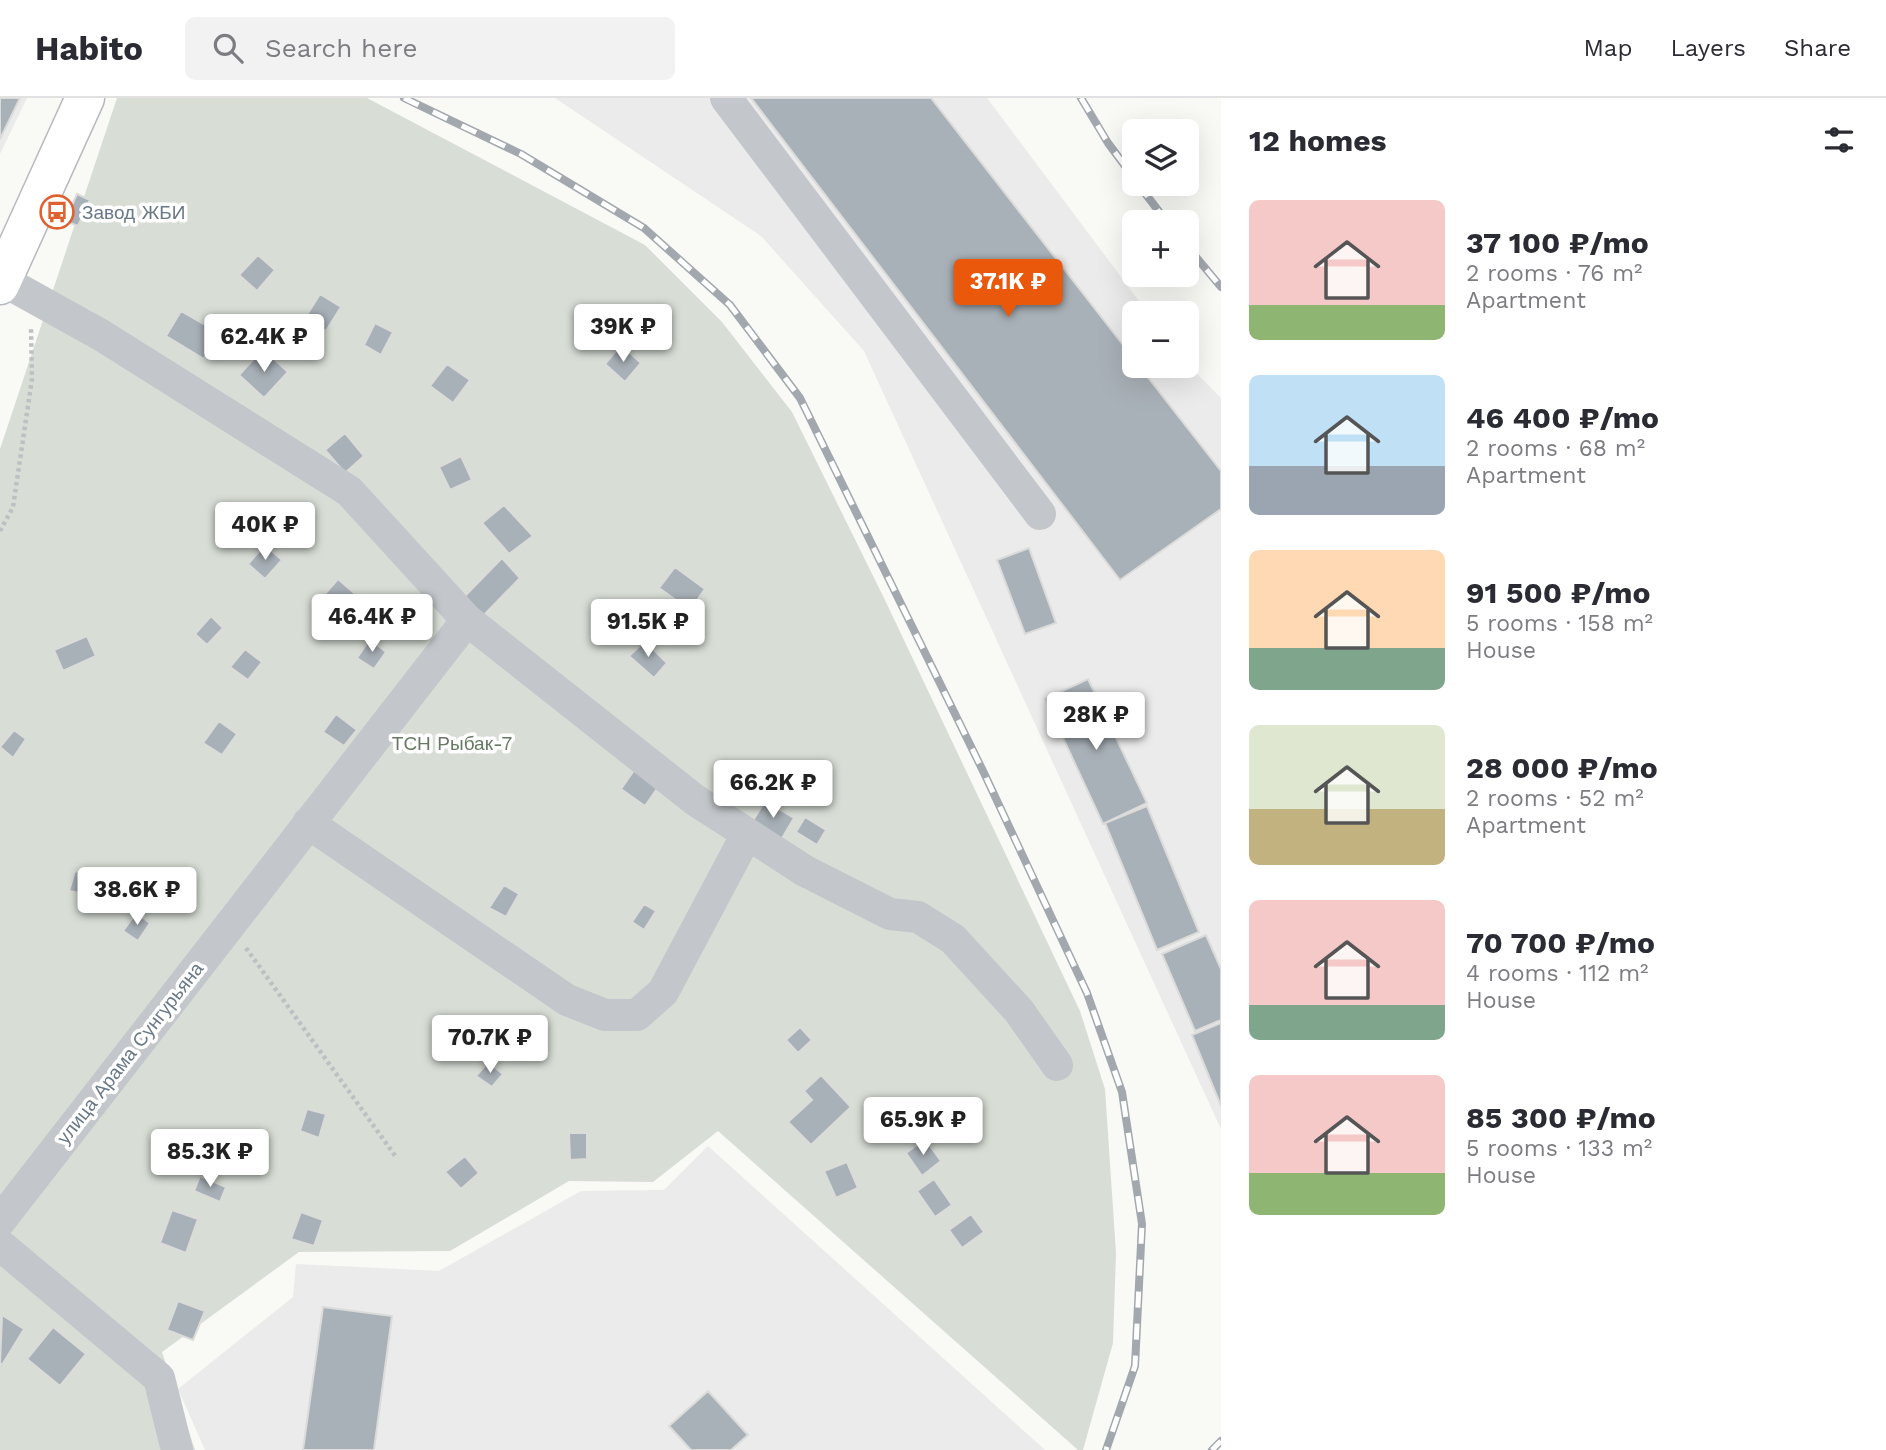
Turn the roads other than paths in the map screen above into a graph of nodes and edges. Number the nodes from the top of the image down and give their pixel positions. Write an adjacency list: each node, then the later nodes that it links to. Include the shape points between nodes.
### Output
1 (85, 98): 3 (main road)
2 (726, 98): 4 (lane)
3 (11, 287): 5 (lane, via 101,335 349,491)
4 (1040, 514)
5 (467, 620): 6 (lane, улица Арама Сунгурьяна); 7 (lane, via 695,800)
6 (308, 823): 7 (lane, via 568,1000 605,1015 637,1015 663,992); 9 (lane, улица Арама Сунгурьяна)
7 (747, 834): 8 (lane, via 805,871 890,914 918,917 953,939 1018,1011)
8 (1057, 1065)
9 (0, 1221)
10 (0, 1245): 11 (lane, via 159,1378)
11 (177, 1450)

